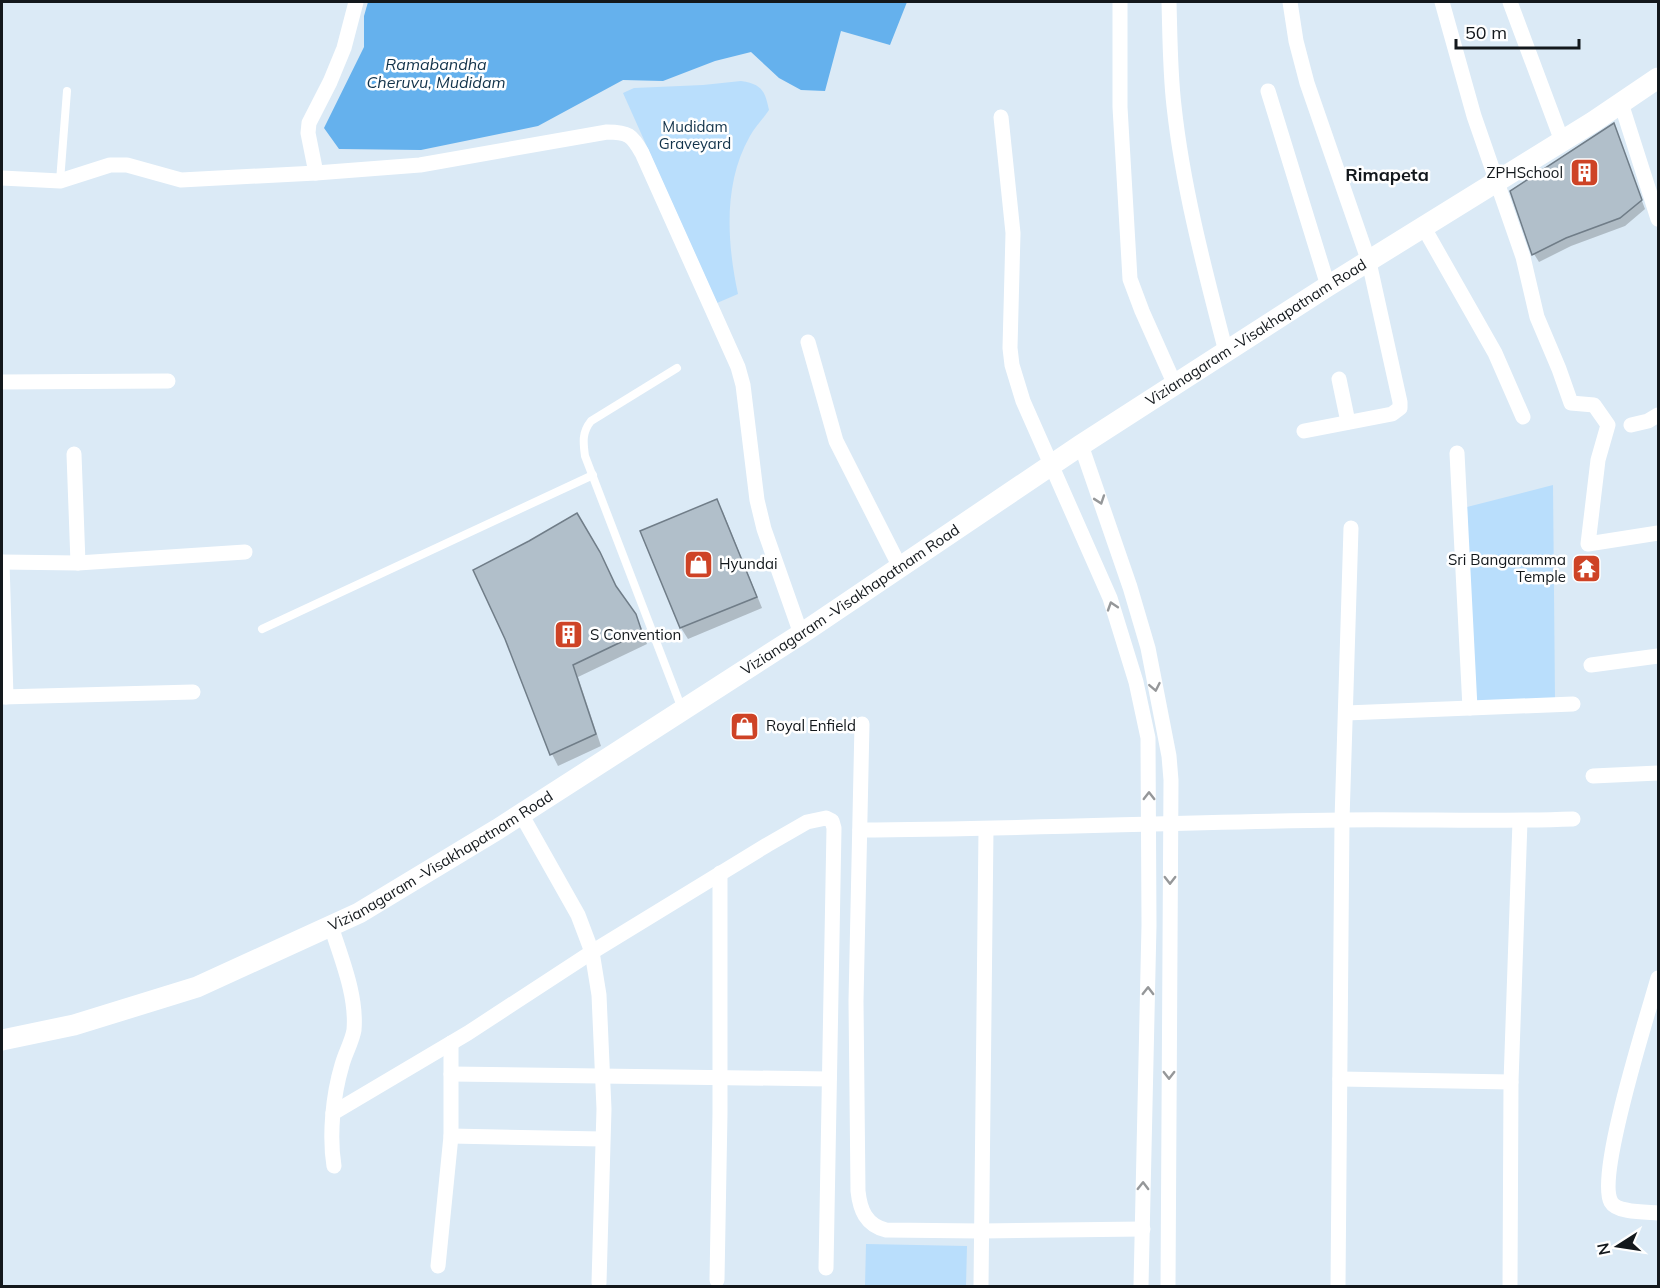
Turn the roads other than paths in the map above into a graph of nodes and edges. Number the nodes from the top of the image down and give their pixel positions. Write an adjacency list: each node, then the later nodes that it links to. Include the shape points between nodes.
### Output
1 (356, 2): 13 (street, via 344,48 308,128)
2 (1120, 2): 27 (street, via 1120,107 1131,279)
3 (1169, 2): 22 (street, via 1174,106 1182,162)
4 (1290, 2): 19 (street, via 1307,83)
5 (1442, 2): 16 (street)
6 (1510, 2): 12 (street)
7 (1659, 78): 10 (main road, Vizianagaram -Visakhapatnam Road)
8 (67, 91): 15 (lane)
9 (1268, 91): 20 (street)
10 (1621, 103): 12 (main road, Vizianagaram -Visakhapatnam Road); 17 (street)
11 (1000, 117): 36 (street, via 1013,233 1012,365 1023,401)
12 (1562, 141): 16 (main road, Vizianagaram -Visakhapatnam Road)
13 (316, 173): 15 (street, via 181,180 127,165 110,165); 45 (street, via 420,165 607,132 627,134 634,140 738,367 764,530)
14 (2, 178): 15 (street)
15 (60, 181)
16 (1497, 182): 18 (main road, Vizianagaram -Visakhapatnam Road); 39 (street, via 1523,257 1537,317 1571,404 1594,405 1608,425 1598,460 1588,544)
17 (1659, 219)
18 (1424, 228): 19 (main road, Vizianagaram -Visakhapatnam Road); 29 (street, via 1495,353)
19 (1369, 262): 20 (main road, Vizianagaram -Visakhapatnam Road); 30 (street, via 1400,408 1392,414)
20 (1328, 286): 22 (main road, Vizianagaram -Visakhapatnam Road)
21 (808, 342): 43 (street, via 836,441)
22 (1226, 352): 27 (main road, Vizianagaram -Visakhapatnam Road)
23 (677, 368): 37 (lane, via 591,421 583,444)
24 (1339, 379): 30 (street)
25 (168, 381): 26 (street)
26 (2, 382)
27 (1175, 385): 33 (main road, Vizianagaram -Visakhapatnam Road)
28 (1659, 415): 31 (street)
29 (1523, 417)
30 (1348, 422): 32 (street)
31 (1631, 425)
32 (1304, 431)
33 (1081, 445): 36 (main road, Vizianagaram -Visakhapatnam Road); 61 (street, one-way to 61, via 1148,648 1169,756)
34 (1457, 453): 51 (street)
35 (74, 454): 42 (street)
36 (1052, 464): 43 (main road, Vizianagaram -Visakhapatnam Road); 62 (street, one-way to 36, via 1148,738 1136,682 1110,598)
37 (592, 475): 44 (lane); 52 (lane)
38 (1351, 528): 53 (street)
39 (1659, 533)
40 (245, 552): 42 (street)
41 (2, 562): 42 (street); 49 (street)
42 (78, 563)
43 (900, 567): 45 (main road, Vizianagaram -Visakhapatnam Road)
44 (262, 629)
45 (801, 634): 52 (main road, Vizianagaram -Visakhapatnam Road)
46 (1659, 656): 47 (street)
47 (1591, 664)
48 (193, 692): 49 (street)
49 (4, 697)
50 (1573, 704): 51 (street)
51 (1470, 708): 53 (street)
52 (682, 710): 57 (main road, Vizianagaram -Visakhapatnam Road)
53 (1346, 713): 59 (street)
54 (862, 723): 64 (street)
55 (1659, 773): 56 (street)
56 (1593, 776)
57 (521, 814): 66 (main road, Vizianagaram -Visakhapatnam Road, via 359,913); 67 (street, via 578,915)
58 (1574, 819): 60 (street)
59 (1342, 820): 60 (street); 61 (street); 75 (street)
60 (1520, 821): 76 (street)
61 (1170, 825): 62 (street); 90 (street, one-way to 90)
62 (1149, 826): 63 (street); 82 (street, one-way to 62)
63 (986, 829): 64 (street); 83 (street)
64 (860, 830): 83 (street, via 856,1001 859,1205 869,1222 886,1230)
65 (720, 873): 67 (street); 73 (street); 74 (street, via 807,822 819,818 832,821)
66 (331, 926): 69 (main road, Vizianagaram -Visakhapatnam Road, via 197,987 74,1025); 77 (street, via 348,980 354,1028 341,1066)
67 (592, 952): 70 (street); 72 (street, via 599,995)
68 (1659, 978): 81 (street, via 1615,1134 1608,1190 1616,1208)
69 (2, 1040)
70 (451, 1043): 71 (street); 77 (street)
71 (451, 1074): 72 (street); 78 (street)
72 (603, 1075): 73 (street); 79 (street)
73 (720, 1078): 74 (street); 86 (street)
74 (829, 1079): 85 (street)
75 (1340, 1079): 76 (street); 91 (street)
76 (1511, 1082): 92 (street)
77 (333, 1113): 80 (street)
78 (451, 1136): 79 (street); 84 (street)
79 (602, 1139): 87 (street)
80 (334, 1166)
81 (1659, 1213)
82 (1143, 1229): 83 (street); 89 (street)
83 (981, 1231): 88 (street)
84 (438, 1266)
85 (826, 1268)
86 (717, 1280)
87 (599, 1283)
88 (981, 1287)
89 (1141, 1287)
90 (1168, 1287)
91 (1338, 1287)
92 (1510, 1287)

